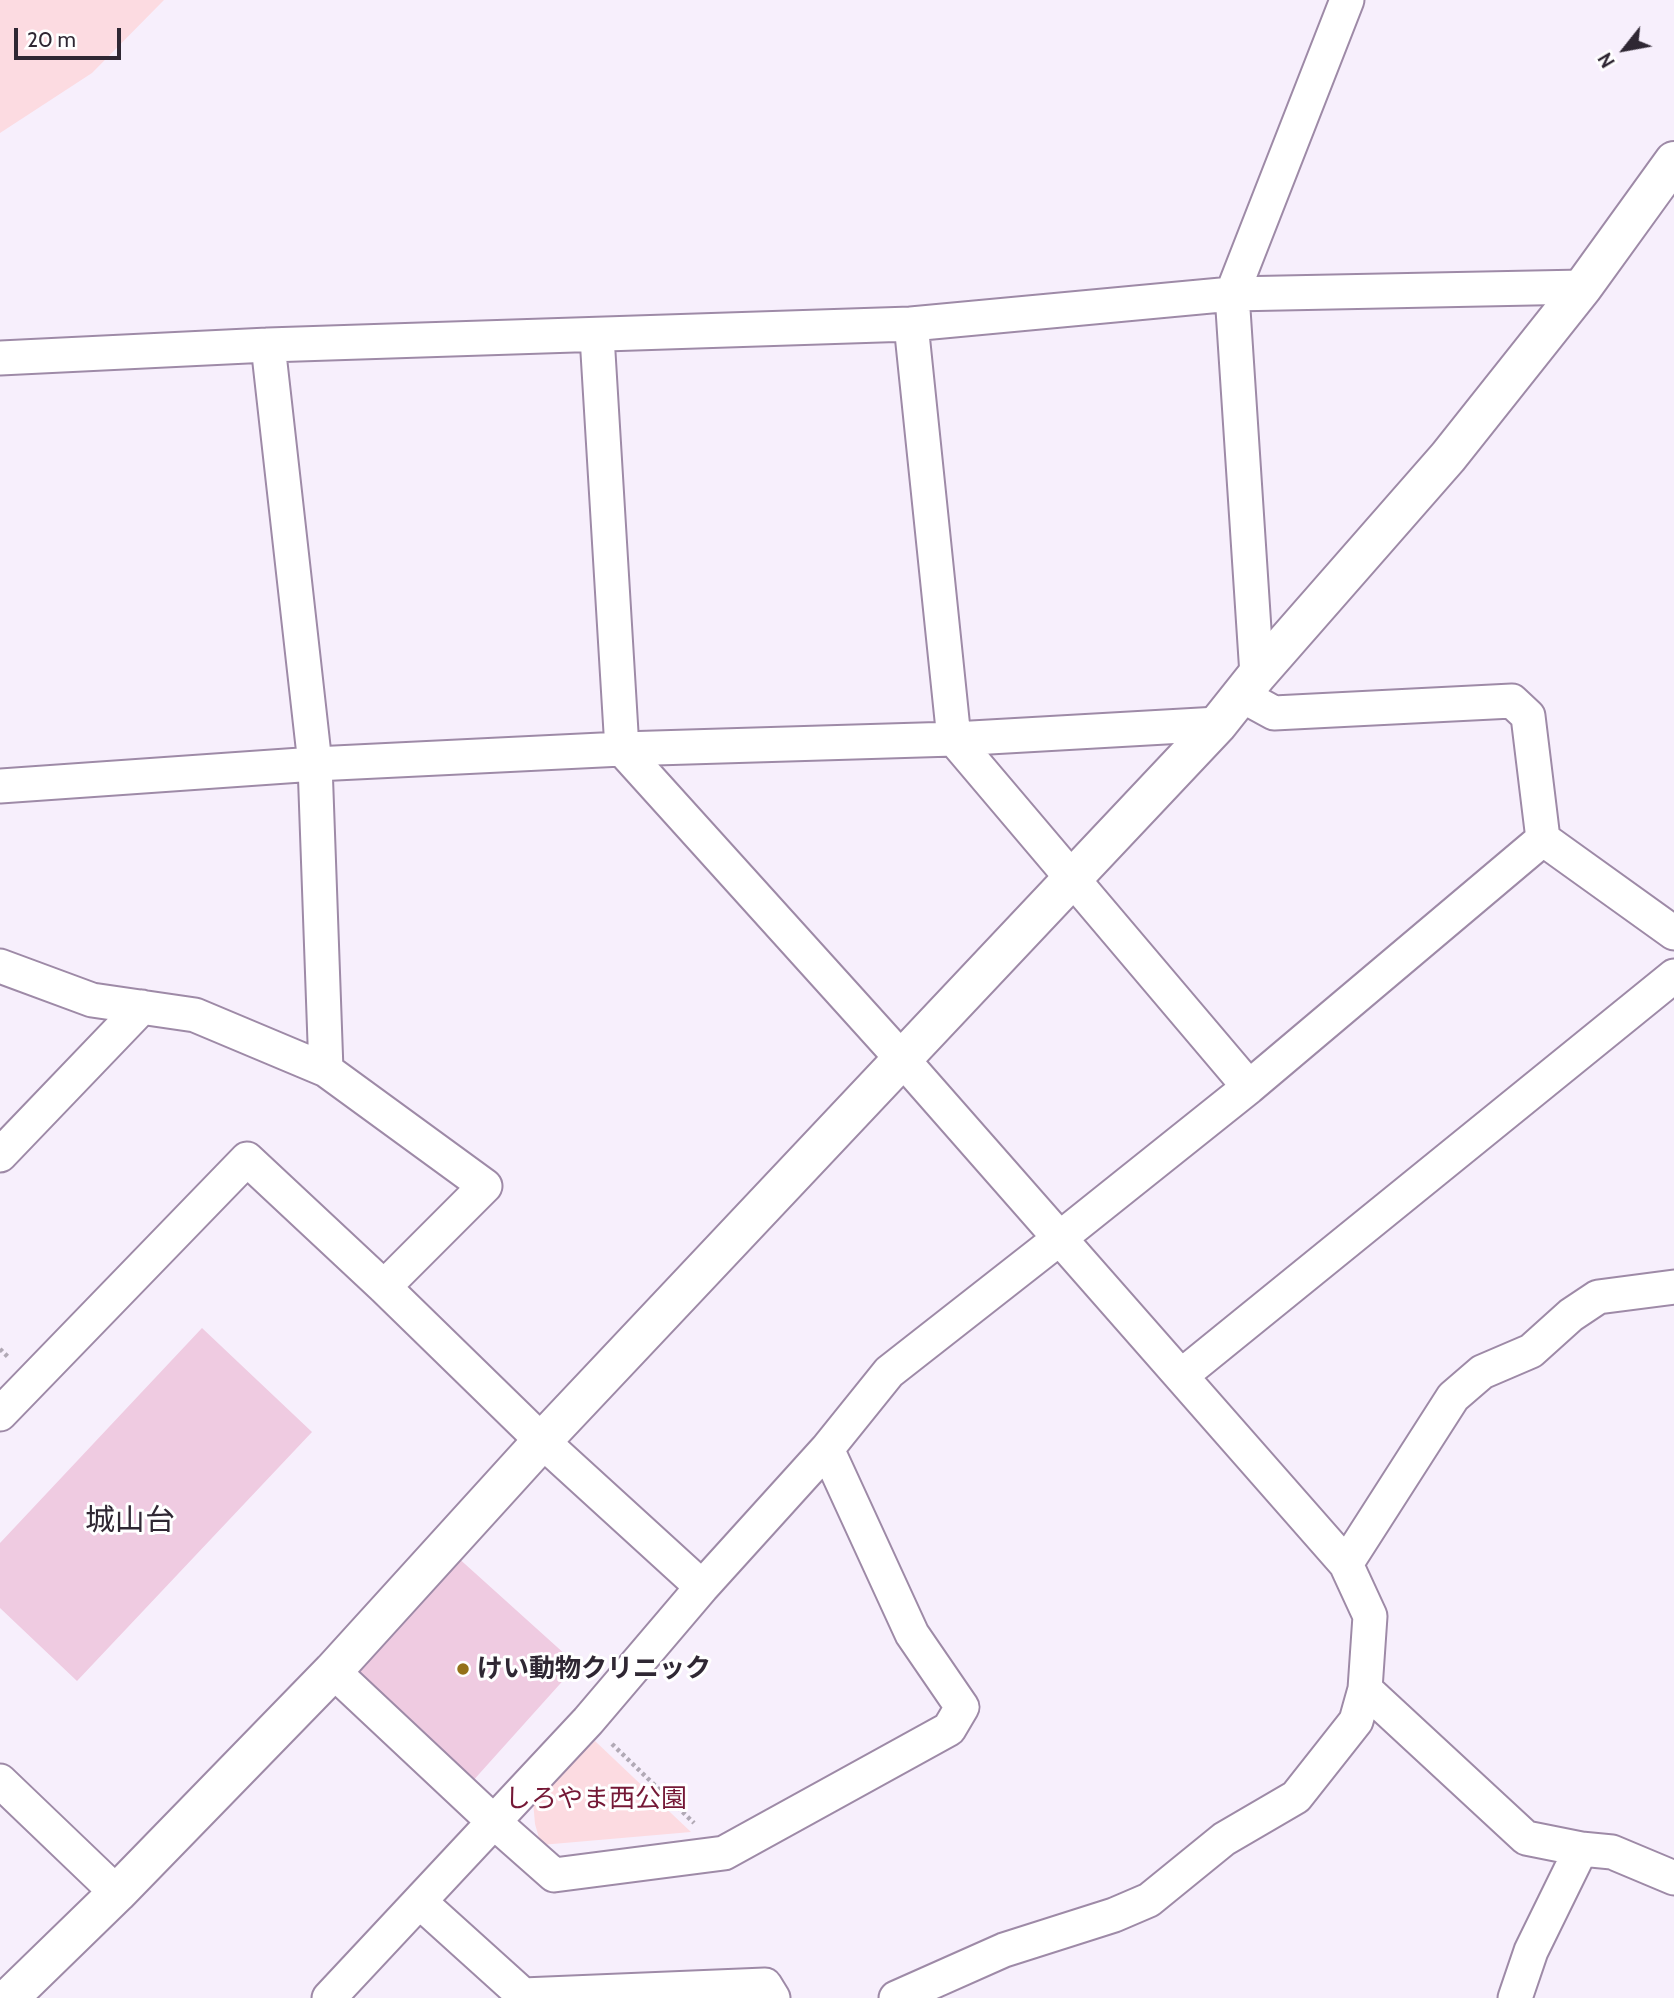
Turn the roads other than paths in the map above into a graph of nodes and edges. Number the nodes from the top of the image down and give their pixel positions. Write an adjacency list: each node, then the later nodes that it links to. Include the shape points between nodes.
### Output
1 (1347, 0): 4 (street)
2 (1674, 161): 3 (street)
3 (1583, 287): 4 (street); 9 (street, via 1448,457)
4 (1232, 294): 5 (street); 9 (street)
5 (911, 324): 6 (street); 10 (street)
6 (597, 335): 7 (street); 11 (street)
7 (268, 345): 8 (street); 12 (street)
8 (0, 358)
9 (1239, 698): 10 (street); 14 (street, via 1274,713 1512,701 1528,716); 15 (street)
10 (954, 739): 11 (street); 15 (street)
11 (622, 749): 12 (street); 20 (street)
12 (315, 764): 13 (street); 21 (street)
13 (0, 786)
14 (1543, 839): 16 (street); 22 (street)
15 (1073, 879): 20 (street); 22 (street)
16 (1674, 933)
17 (0, 966): 19 (street, via 92,1000)
18 (1674, 976): 27 (street)
19 (142, 1007): 21 (street, via 195,1015); 23 (street)
20 (903, 1060): 24 (street); 29 (street)
21 (326, 1070): 25 (street, via 485,1186)
22 (1248, 1087): 24 (street)
23 (0, 1154)
24 (1060, 1238): 27 (street); 30 (street, via 889,1372)
25 (384, 1287): 28 (street, via 247,1159); 29 (street)
26 (1674, 1287): 31 (street, via 1598,1297 1531,1351 1482,1373 1453,1397)
27 (1181, 1376): 31 (street)
28 (0, 1414)
29 (542, 1441): 32 (street); 33 (street)
30 (827, 1449): 32 (street); 36 (street, via 912,1634 962,1707 949,1729 724,1853 554,1875)
31 (1346, 1564): 34 (street, via 1370,1616)
32 (702, 1587): 36 (street)
33 (333, 1671): 36 (street); 39 (street)
34 (1365, 1689): 37 (street, via 1526,1838); 44 (street, via 1356,1721 1296,1797 1224,1839 1149,1900 1004,1950)
35 (0, 1781): 39 (street)
36 (494, 1822): 40 (street)
37 (1581, 1849): 38 (street, via 1612,1852); 45 (street, via 1531,1951)
38 (1674, 1878)
39 (117, 1893): 41 (street)
40 (420, 1902): 42 (street); 43 (street, via 523,1995 765,1985)
41 (9, 1998)
42 (329, 1998)
43 (773, 1998)
44 (896, 1998)
45 (1515, 1998)

